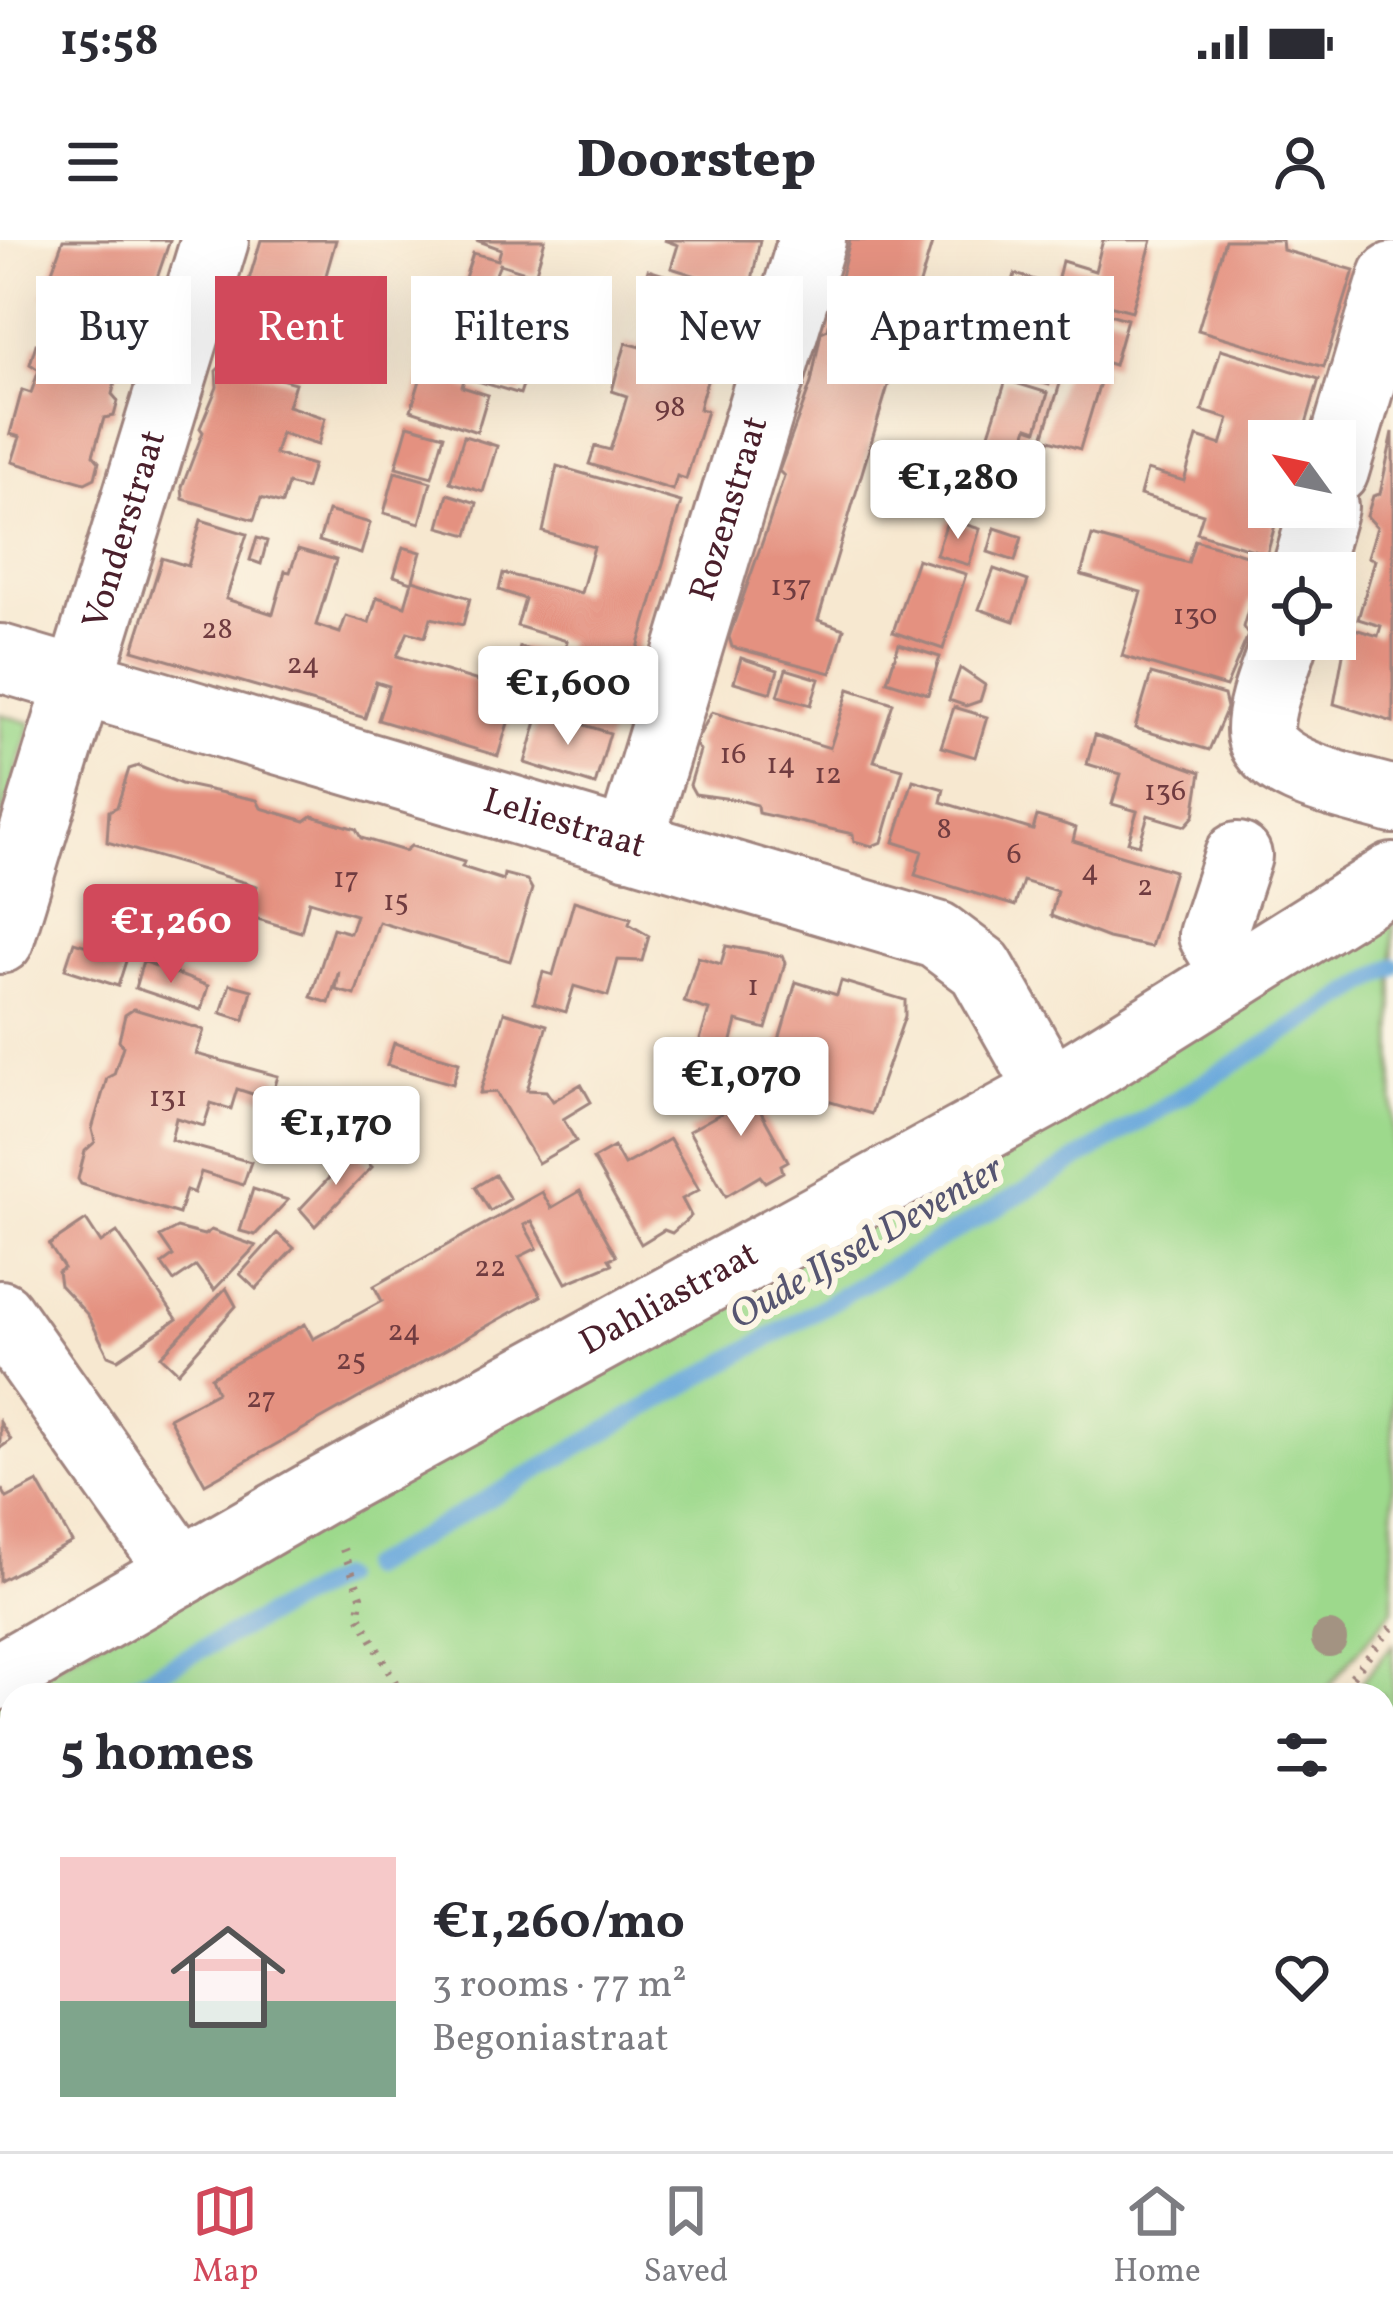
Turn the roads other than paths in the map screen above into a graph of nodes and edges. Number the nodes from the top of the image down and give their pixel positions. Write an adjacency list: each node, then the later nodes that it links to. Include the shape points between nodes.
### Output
1 (215, 240): 7 (street, Vonderstraat)
2 (812, 240): 9 (street, Rozenstraat)
3 (1393, 277): 4 (street)
4 (1350, 420)
5 (0, 658): 7 (street, Leliestraat)
6 (1279, 660): 8 (street, via 1262,717 1264,748 1288,767)
7 (80, 681): 9 (street, Leliestraat); 12 (street, Vonderstraat)
8 (1393, 800)
9 (629, 845): 14 (street, Leliestraat, via 950,941 981,968)
10 (1238, 856): 13 (street, via 1212,934)
11 (1393, 877): 13 (street, Dahliastraat)
12 (0, 940)
13 (1236, 975): 14 (street, Dahliastraat)
14 (1052, 1091): 16 (street, Dahliastraat)
15 (0, 1314): 16 (street)
16 (182, 1572): 17 (street, Dahliastraat)
17 (0, 1676)

